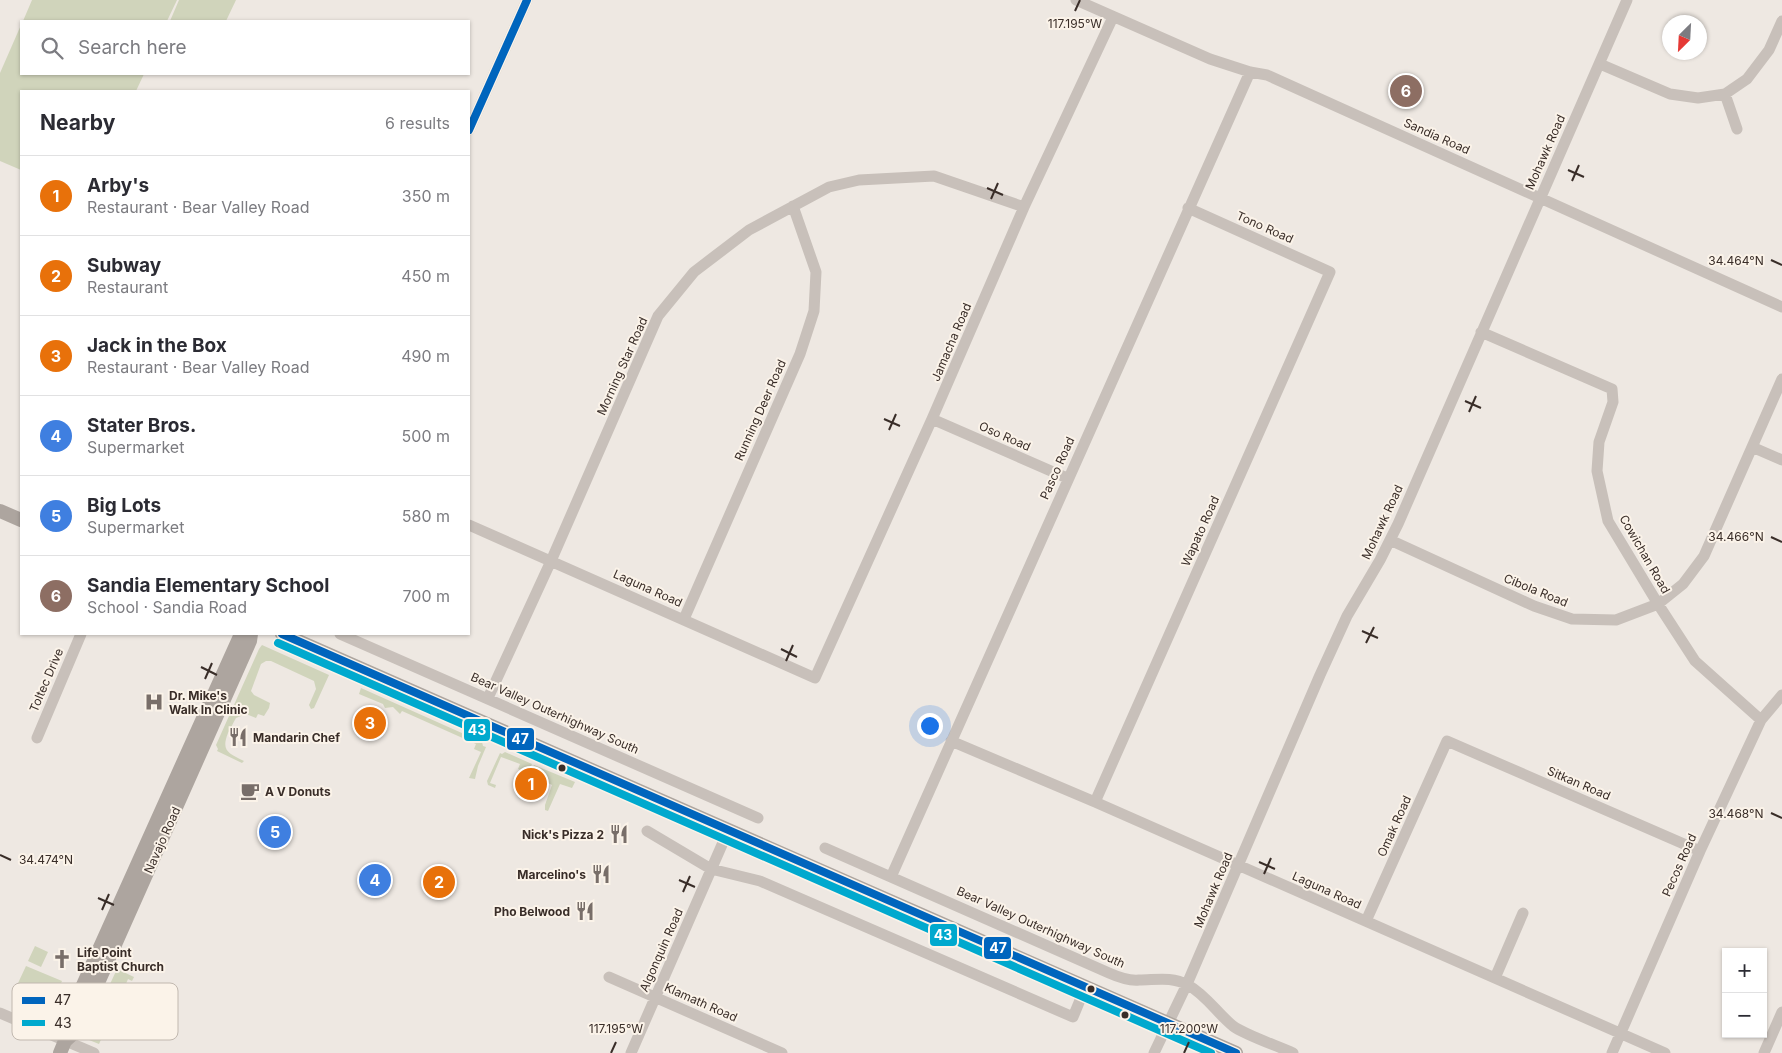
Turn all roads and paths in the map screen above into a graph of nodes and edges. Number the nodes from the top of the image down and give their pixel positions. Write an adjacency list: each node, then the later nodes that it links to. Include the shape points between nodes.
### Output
1 (526, 0): 9 (street)
2 (1076, 0): 4 (street, Sandia Road)
3 (1627, 0): 6 (street, Mohawk Road)
4 (1113, 17): 7 (street, Sandia Road, via 1210,59); 13 (street, Jamacha Road)
5 (1782, 21): 8 (street, via 1770,50 1747,79)
6 (1600, 64): 8 (street, via 1670,94 1698,98); 11 (street, Mohawk Road)
7 (1250, 72): 11 (street, Sandia Road, via 1267,75); 14 (street, Pasco Road)
8 (1725, 94): 10 (street)
9 (470, 128)
10 (1737, 129)
11 (1540, 199): 16 (street, Sandia Road); 17 (street, Mohawk Road)
12 (793, 206): 13 (street, Morning Star Road, via 829,187 859,180 934,176); 27 (street, Morning Star Road, via 748,230 694,272 658,316); 29 (street, Running Deer Road, via 816,272 814,311 800,354)
13 (1024, 207): 19 (street, Jamacha Road)
14 (1188, 208): 15 (street, Tono Road); 22 (street, Pasco Road)
15 (1330, 272): 42 (street, Wapato Road)
16 (1782, 307)
17 (1481, 332): 26 (street, Mohawk Road); 28 (street, Cowichan Road, via 1612,388 1613,402 1599,442 1597,471 1608,521)
18 (1782, 379): 20 (street, Cibola Road)
19 (932, 419): 22 (street, Oso Road); 35 (street, Jamacha Road)
20 (1752, 446): 21 (street); 28 (street, Cibola Road, via 1704,556 1684,584)
21 (1782, 460)
22 (1068, 478): 40 (street, Pasco Road)
23 (0, 511): 24 (main road)
24 (20, 520)
25 (470, 525): 27 (street, Laguna Road)
26 (1390, 540): 28 (street, Cibola Road, via 1534,606 1572,618 1616,620); 48 (street, Mohawk Road, via 1347,616)
27 (552, 561): 29 (street, Laguna Road); 37 (street, Morning Star Road)
28 (1658, 604): 38 (street, Cowichan Road, via 1695,661)
29 (684, 619): 35 (street, Laguna Road)
30 (81, 635): 39 (street, Toltec Drive)
31 (241, 635): 55 (main road, Navajo Road)
32 (251, 635): 56 (main road, Navajo Road)
33 (284, 635): 45 (main road)
34 (342, 635): 37 (street, Bear Valley Outerhighway South)
35 (816, 678)
36 (1782, 695): 38 (street, Pecos Road)
37 (488, 698): 43 (street, Bear Valley Outerhighway South)
38 (1761, 720): 47 (street, Pecos Road)
39 (37, 738)
40 (951, 741): 42 (street, Laguna Road); 50 (street, Pasco Road)
41 (1447, 741): 47 (street, Sitkan Road); 52 (street, Omak Road)
42 (1095, 802): 48 (street, Laguna Road)
43 (758, 818)
44 (647, 831): 49 (street)
45 (728, 831): 49 (street, Algonquin Road); 58 (main road)
46 (825, 848): 50 (street, Bear Valley Outerhighway South)
47 (1700, 851): 64 (street, Pecos Road)
48 (1238, 866): 52 (street, Laguna Road); 57 (street, Mohawk Road)
49 (711, 869): 58 (street, via 760,882 1073,1017); 59 (street, Algonquin Road)
50 (891, 877): 57 (street, Bear Valley Outerhighway South, via 1109,973 1126,979 1162,978)
51 (1523, 913): 54 (street)
52 (1366, 922): 54 (street, Laguna Road)
53 (609, 977): 59 (street, Klamath Road)
54 (1495, 978): 64 (street, Laguna Road)
55 (84, 983)
56 (98, 983)
57 (1187, 984): 63 (street, Mohawk Road); 72 (street, Bear Valley Outerhighway South, via 1208,999 1235,1028)
58 (1085, 988): 63 (main road)
59 (656, 998): 68 (street, Algonquin Road); 69 (street, Klamath Road)
60 (1782, 1012): 75 (street)
61 (0, 1013): 62 (street)
62 (12, 1020)
63 (1168, 1023): 70 (street, Mohawk Road); 71 (main road)
64 (1621, 1034): 73 (street, Pecos Road); 74 (street, Laguna Road)
65 (49, 1040): 66 (street)
66 (62, 1047): 67 (street)
67 (94, 1053)
68 (631, 1053)
69 (782, 1053)
70 (1154, 1053)
71 (1236, 1053)
72 (1293, 1053)
73 (1612, 1053)
74 (1665, 1053)
75 (1764, 1053)

